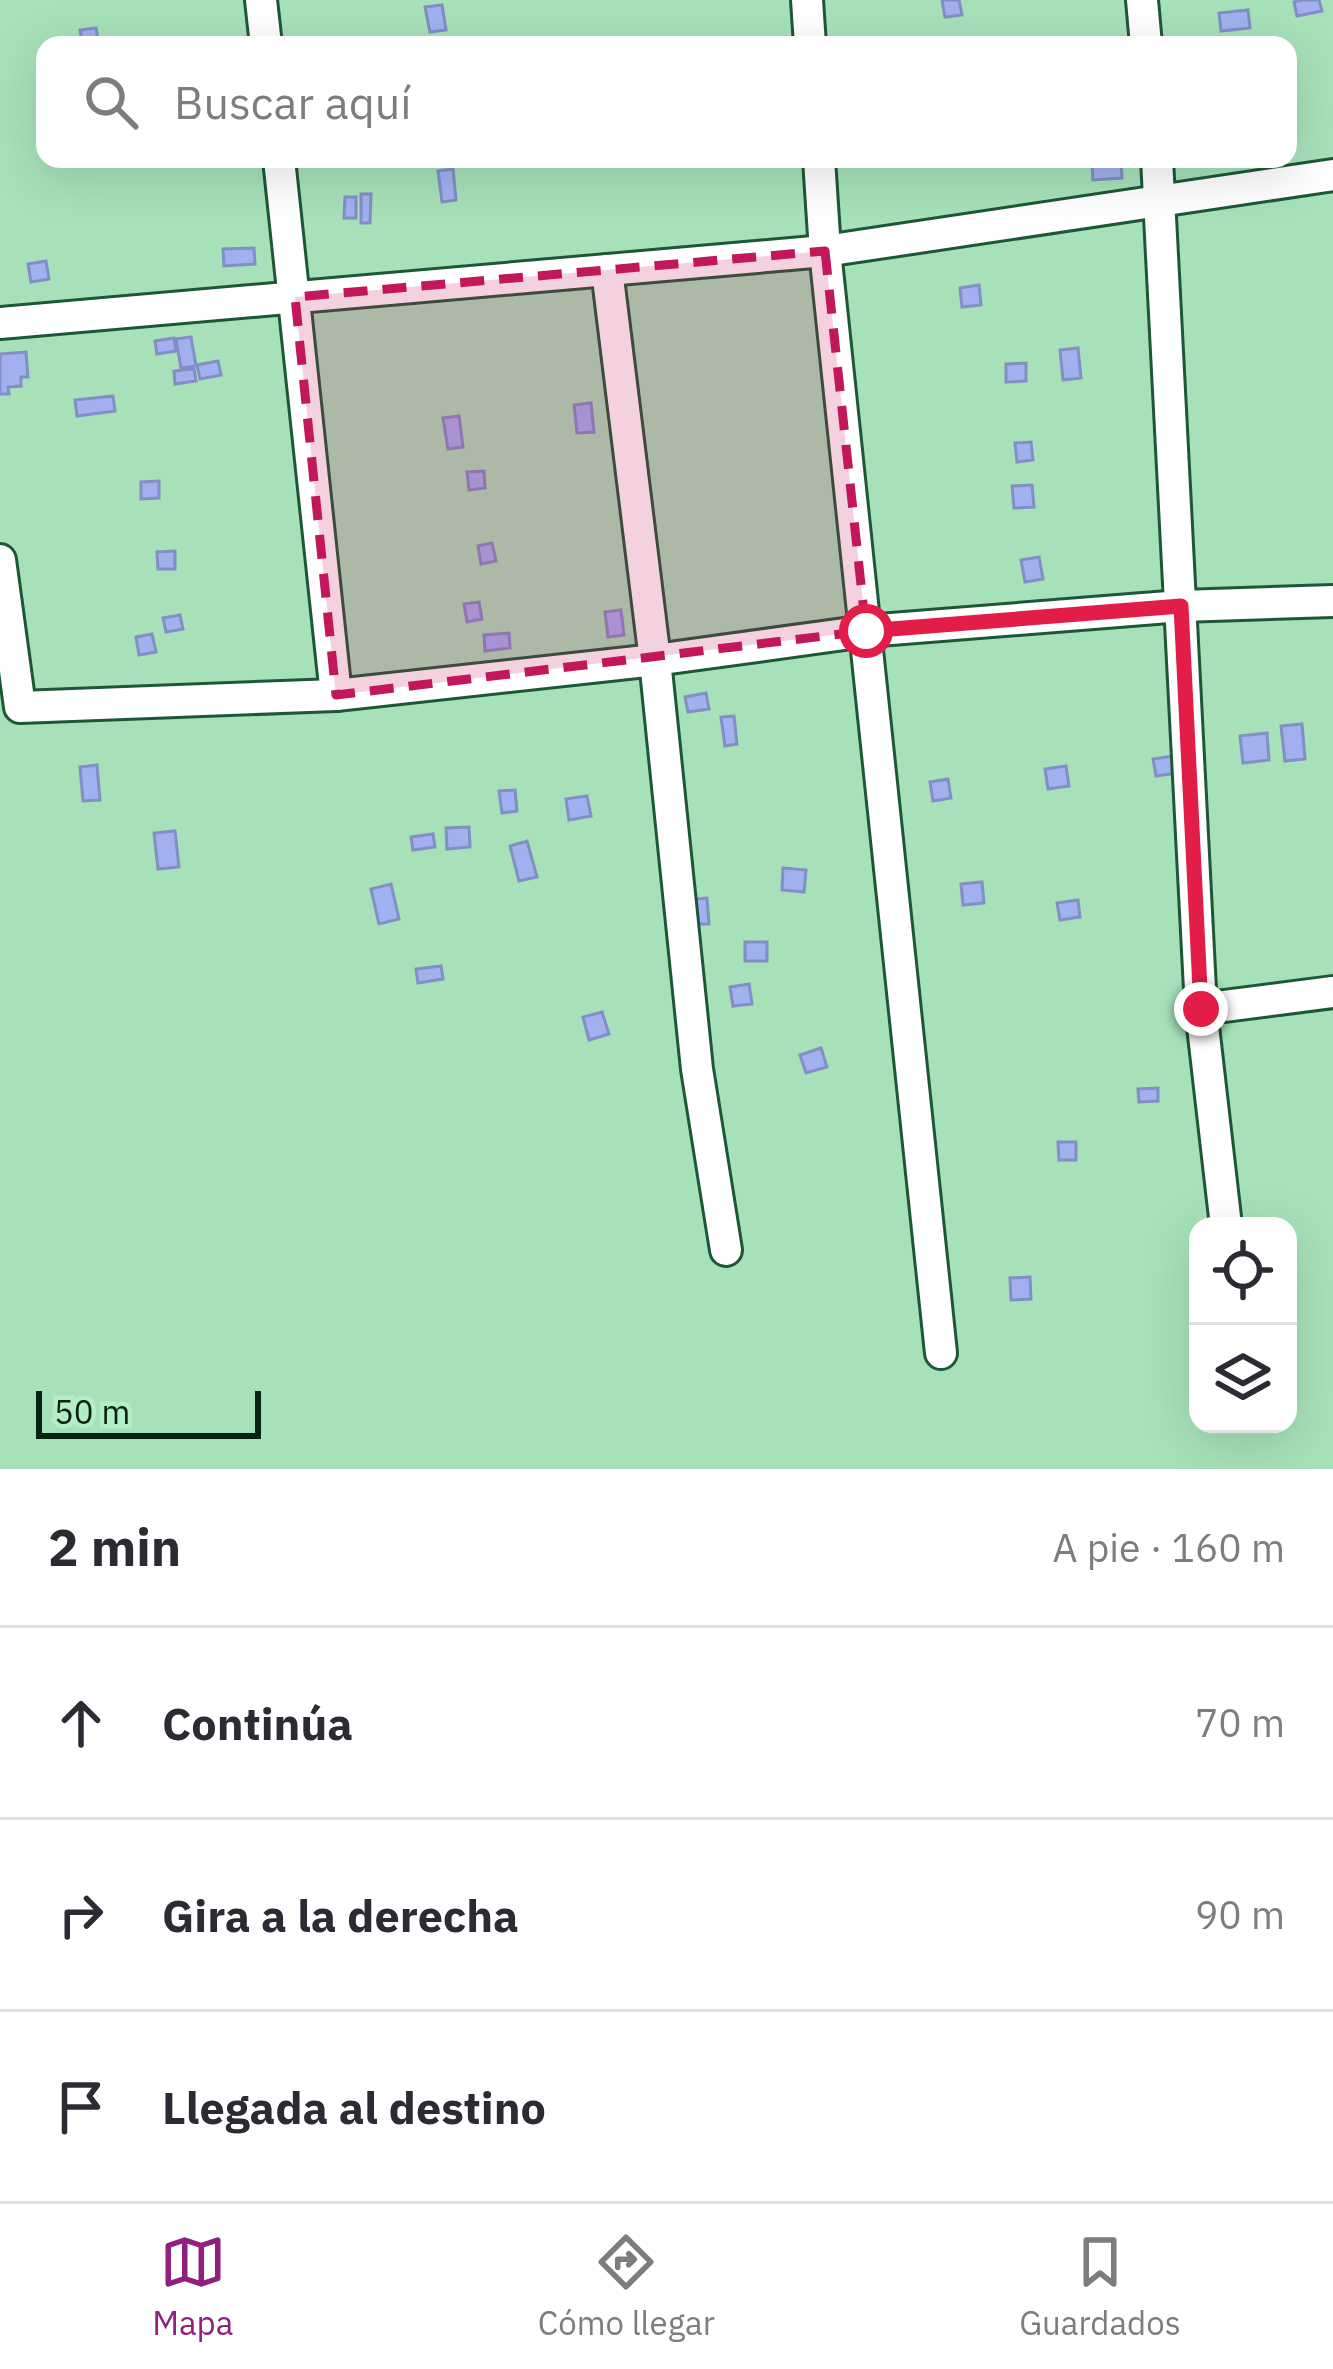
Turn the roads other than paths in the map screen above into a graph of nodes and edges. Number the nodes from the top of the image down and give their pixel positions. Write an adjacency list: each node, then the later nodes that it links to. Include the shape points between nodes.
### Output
1 (261, 0): 4 (street)
2 (807, 0): 5 (street)
3 (1142, 0): 6 (street)
4 (265, 36)
5 (810, 36)
6 (1145, 36)
7 (280, 168): 14 (street)
8 (820, 168): 12 (street)
9 (1158, 168): 11 (street)
10 (1333, 175): 11 (street)
11 (1161, 202): 12 (street); 18 (street)
12 (825, 251): 13 (street); 19 (street)
13 (607, 270): 14 (street); 20 (street)
14 (295, 297): 15 (street); 21 (street)
15 (0, 323)
16 (0, 560): 21 (street, via 20,707)
17 (1333, 601): 18 (street)
18 (1181, 606): 19 (street); 23 (street)
19 (866, 631): 20 (street); 26 (street)
20 (655, 660): 21 (street); 25 (street, via 697,1070)
21 (337, 695)
22 (1333, 992): 23 (street)
23 (1201, 1009): 24 (street)
24 (1225, 1217)
25 (727, 1250)
26 (941, 1353)

